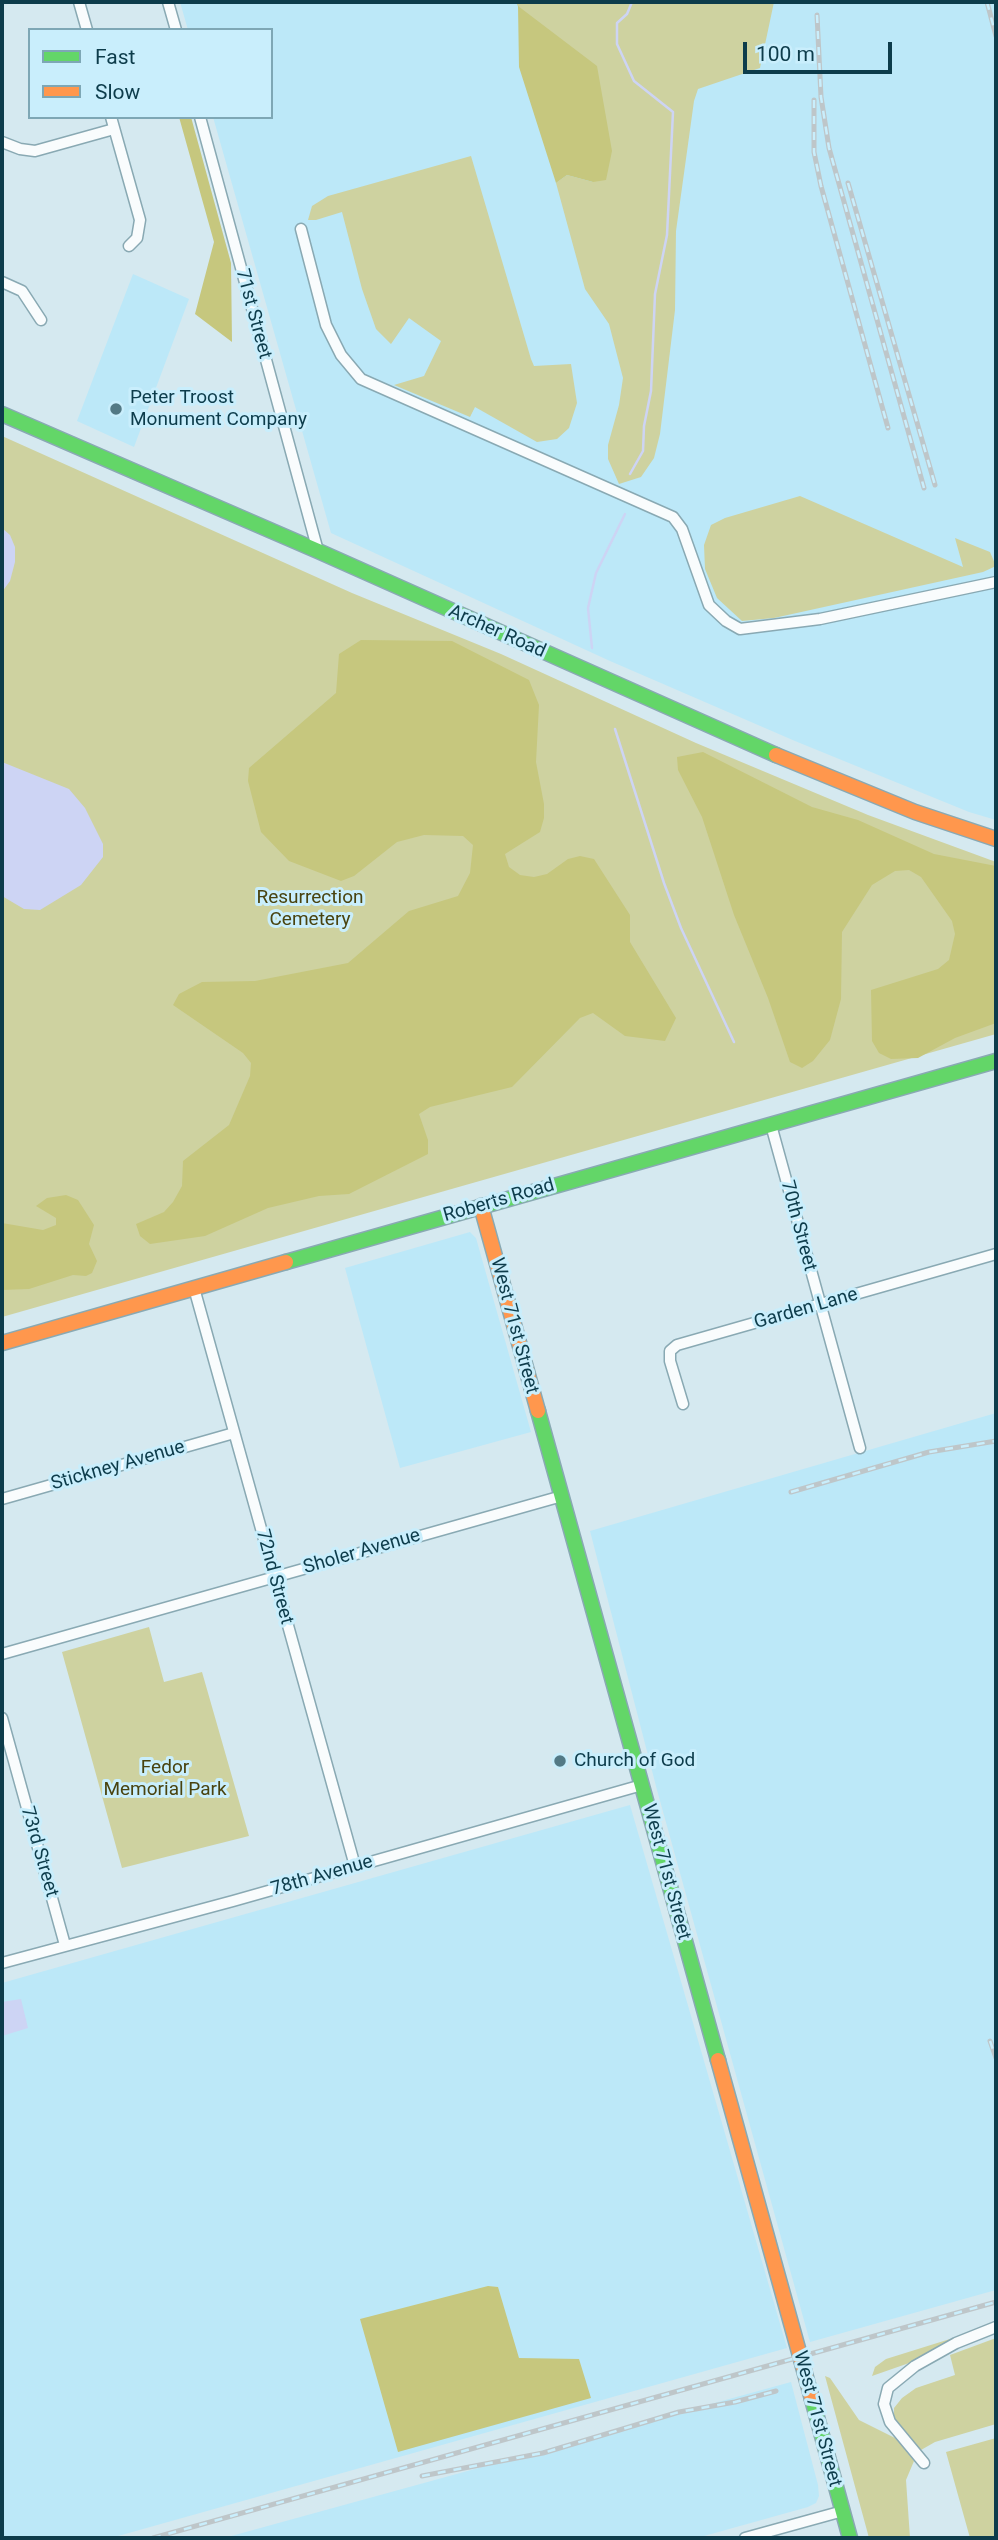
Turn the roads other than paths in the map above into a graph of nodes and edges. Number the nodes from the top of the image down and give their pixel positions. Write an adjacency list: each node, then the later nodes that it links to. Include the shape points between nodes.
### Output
1 (79, 2): 3 (street)
2 (168, 2): 4 (street)
3 (86, 28)
4 (175, 28)
5 (112, 119): 7 (street)
6 (201, 119): 14 (street, 71st Street)
7 (114, 129): 8 (street, via 35,151); 10 (street, via 140,220 137,238)
8 (2, 142)
9 (301, 229): 15 (street, via 326,325 341,355 361,379 673,517 682,529 709,606 740,629 820,619)
10 (130, 246)
11 (2, 282): 12 (street, via 22,291)
12 (41, 320)
13 (2, 414): 14 (street, Archer Road)
14 (318, 551): 16 (street, Archer Road, via 819,774)
15 (996, 582)
16 (996, 839)
17 (996, 1061): 18 (street, Roberts Road)
18 (771, 1125): 19 (street, Roberts Road); 22 (street, 70th Street)
19 (481, 1206): 21 (street, Roberts Road); 27 (street, West 71st Street)
20 (995, 1259): 22 (street, Garden Lane)
21 (194, 1288): 23 (street, Roberts Road); 25 (street, 72nd Street)
22 (820, 1305): 24 (street, Garden Lane, via 677,1345 670,1351 670,1361); 26 (street, 70th Street)
23 (2, 1343)
24 (682, 1404)
25 (234, 1433): 28 (street, Stickney Avenue); 29 (street, 72nd Street)
26 (860, 1448)
27 (562, 1496): 29 (street, Sholer Avenue); 32 (street, West 71st Street)
28 (2, 1499)
29 (274, 1576): 30 (street, Sholer Avenue); 33 (street, 72nd Street)
30 (2, 1654)
31 (2, 1718): 34 (street, 73rd Street)
32 (642, 1785): 33 (street, 78th Avenue); 38 (street, West 71st Street)
33 (355, 1866): 34 (street, 78th Avenue)
34 (65, 1945): 35 (street, 78th Avenue)
35 (2, 1963)
36 (996, 2327): 37 (street, via 915,2366 888,2388 884,2404 890,2422)
37 (924, 2463)
38 (843, 2511): 39 (street); 40 (street, West 71st Street)
39 (745, 2538)
40 (850, 2538)

